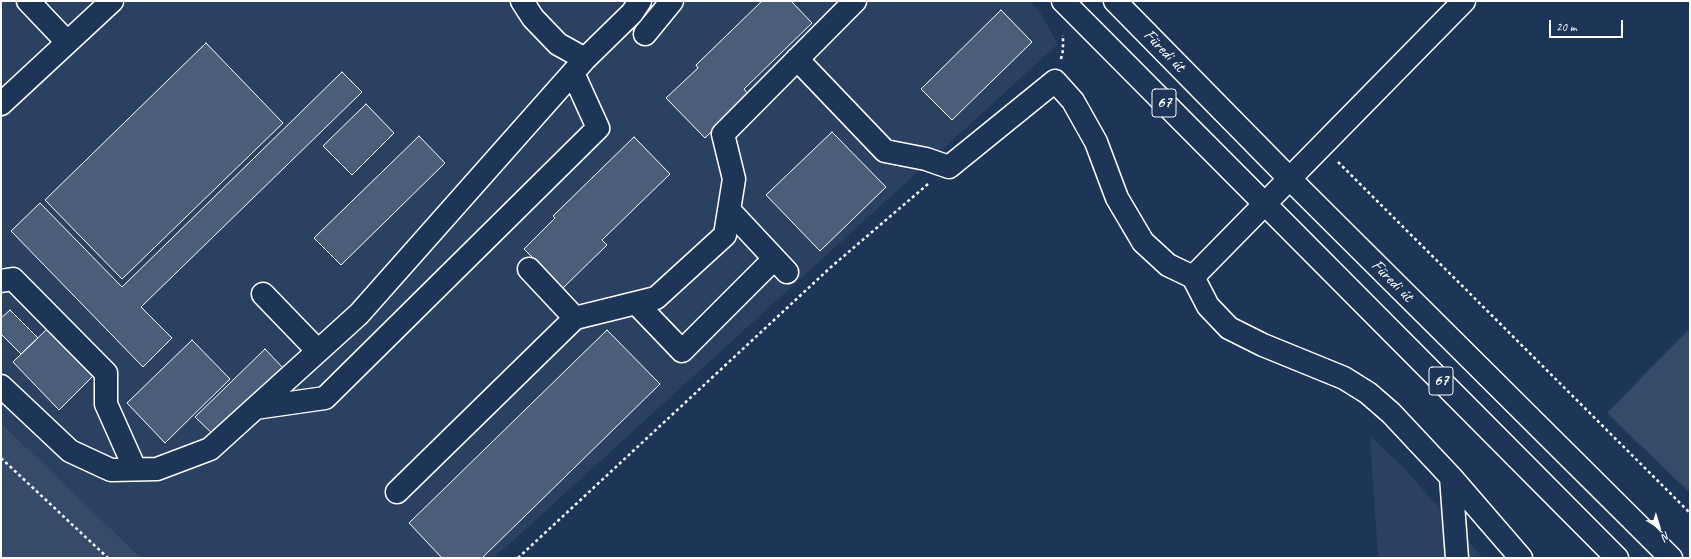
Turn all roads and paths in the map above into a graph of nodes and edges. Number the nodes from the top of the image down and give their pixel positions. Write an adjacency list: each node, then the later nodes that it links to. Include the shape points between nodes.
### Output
1 (28, 1): 13 (main road)
2 (112, 1): 13 (main road)
3 (522, 1): 15 (main road, via 533,18)
4 (640, 1): 15 (main road, via 632,13)
5 (672, 1): 11 (main road)
6 (855, 1): 10 (main road)
7 (1063, 1): 21 (main road, 67)
8 (1115, 1): 20 (main road, Füredi út / 67)
9 (1464, 1): 18 (main road)
10 (834, 10): 14 (main road)
11 (645, 34)
12 (1063, 34): 16 (path, via 1063,50)
13 (67, 42): 17 (main road)
14 (797, 59): 19 (main road, via 885,151 926,159); 22 (main road, via 723,134 734,179)
15 (579, 66): 29 (main road, via 359,314); 31 (main road, via 598,128 325,398)
16 (1055, 81): 19 (main road); 24 (main road, via 1077,108 1096,142 1117,198 1143,242 1168,265)
17 (1, 104)
18 (1321, 145): 20 (main road); 38 (path)
19 (948, 167): 40 (path, via 831,267)
20 (1290, 179): 21 (main road); 44 (main road, Füredi út / 67)
21 (1265, 205): 24 (main road); 43 (main road, 67)
22 (729, 210): 27 (main road, via 725,235 656,298); 27 (main road, via 781,266 682,351)
23 (529, 269): 28 (main road)
24 (1193, 277): 36 (main road, via 1208,306 1230,328 1263,345 1344,378 1368,393 1391,413)
25 (1, 281): 35 (main road, via 12,279 106,373 106,404)
26 (263, 294): 29 (main road)
27 (636, 303): 28 (main road)
28 (575, 318): 37 (main road)
29 (318, 350): 31 (main road)
30 (1, 386): 35 (main road, via 70,451 111,470)
31 (255, 408): 35 (main road, via 210,449 157,469)
32 (1, 458): 33 (path)
33 (6, 463): 34 (path); 39 (path)
34 (1, 464)
35 (135, 469)
36 (1451, 477): 41 (main road); 42 (main road)
37 (397, 492)
38 (1690, 513)
39 (108, 558)
40 (518, 558)
41 (1457, 558)
42 (1522, 558)
43 (1617, 558)
44 (1671, 558)

